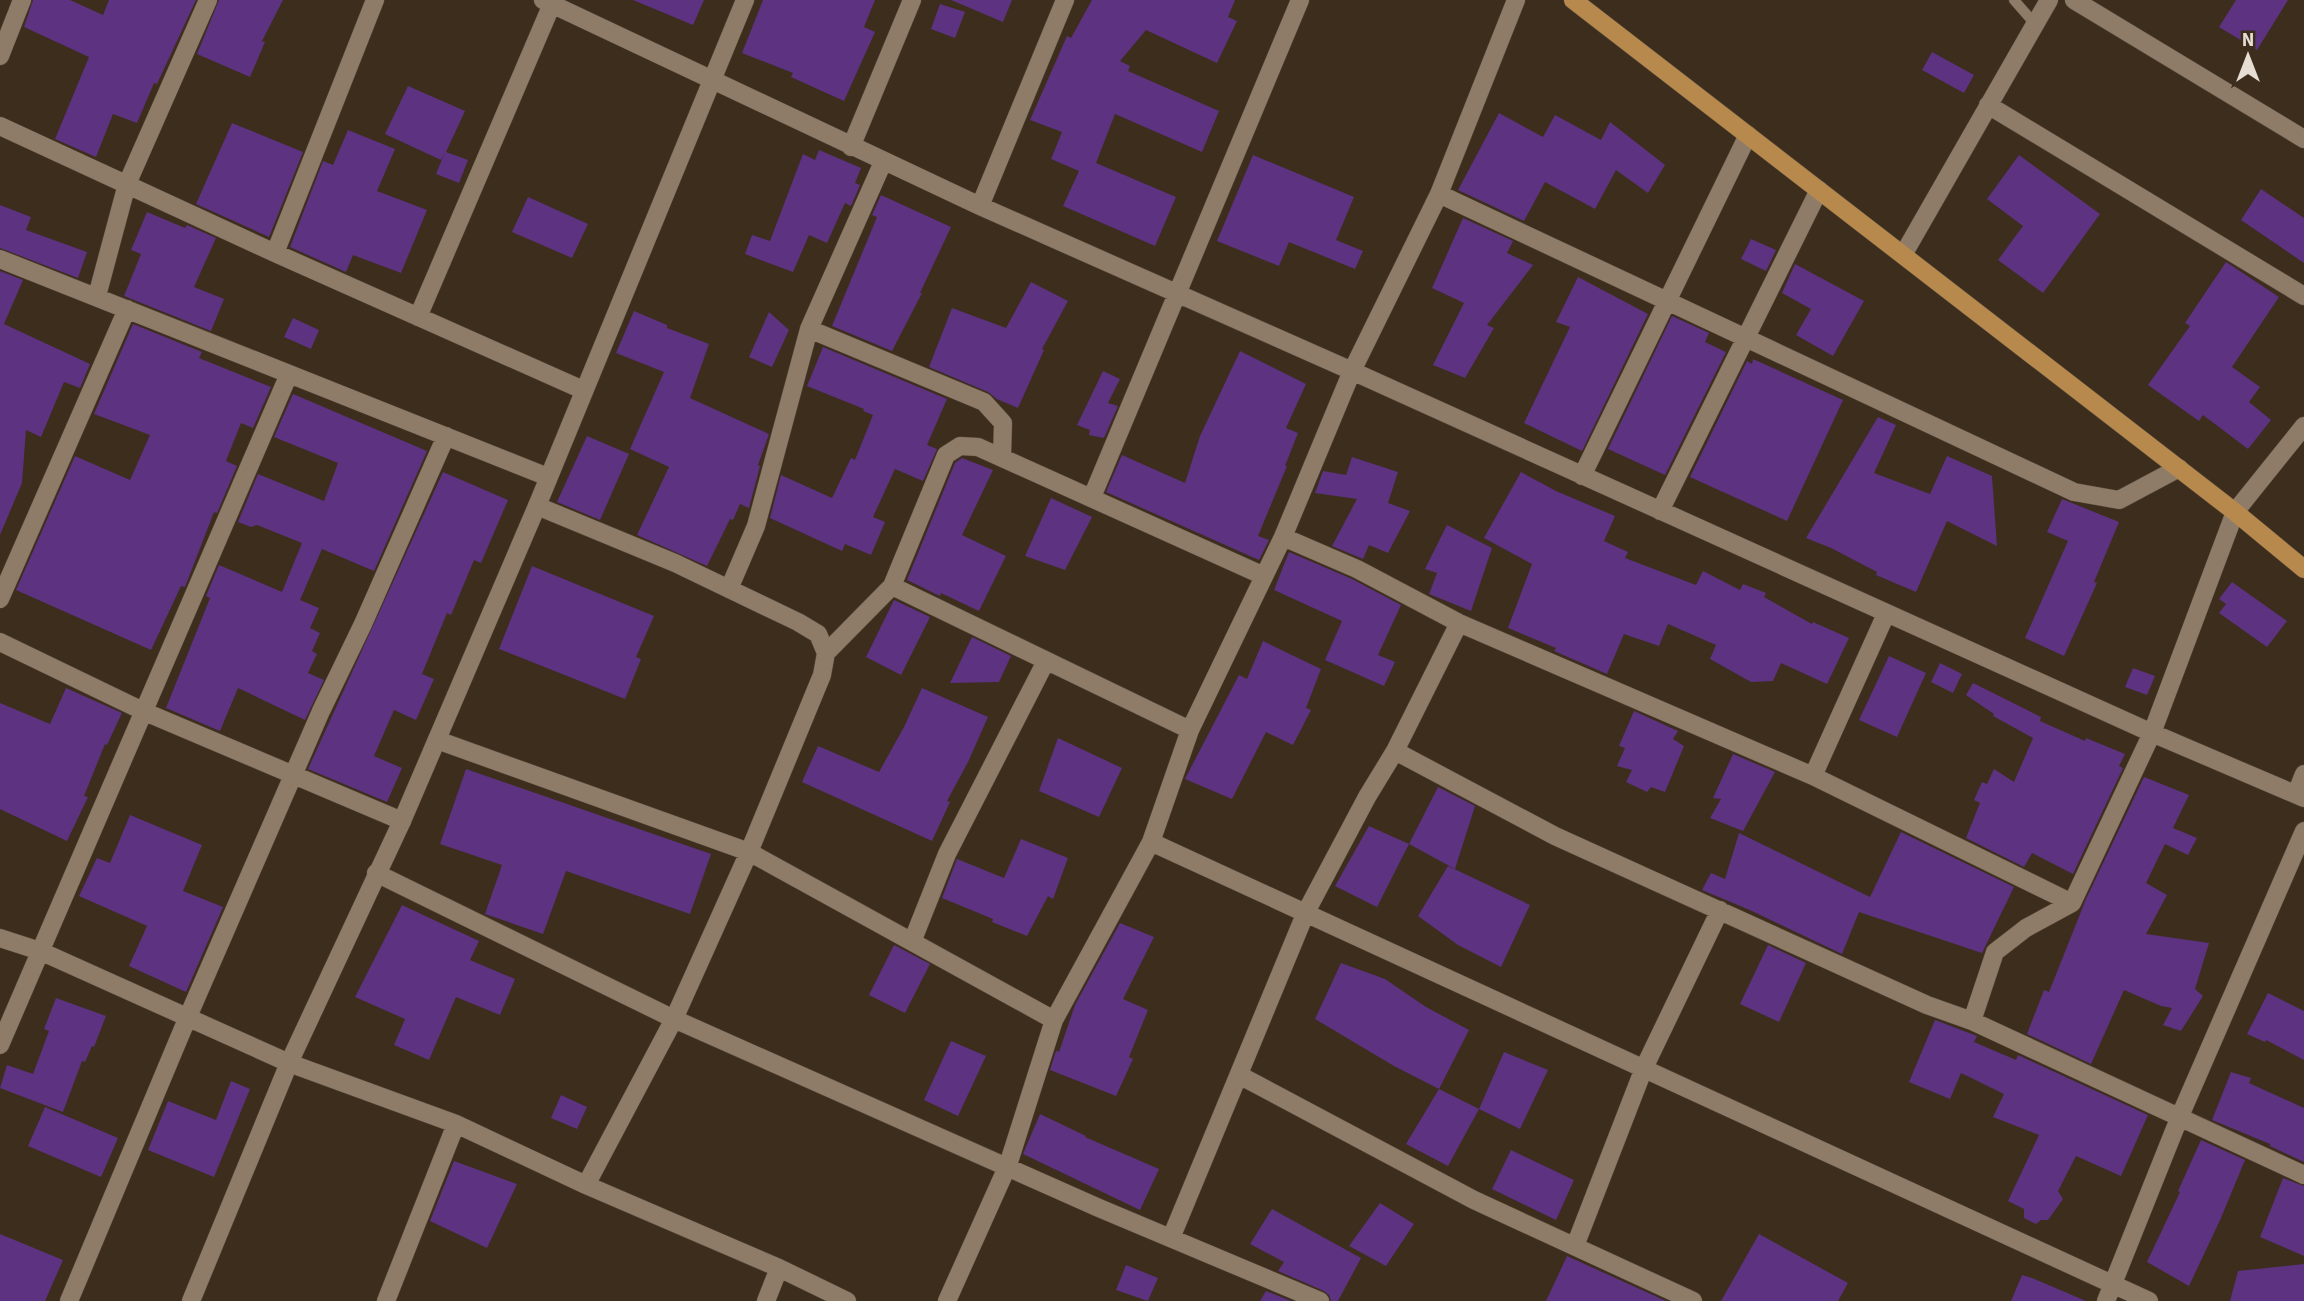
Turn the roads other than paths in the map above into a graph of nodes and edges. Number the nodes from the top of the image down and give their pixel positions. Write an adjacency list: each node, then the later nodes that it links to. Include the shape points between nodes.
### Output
1 (22, 0): 15 (street)
2 (208, 0): 23 (street)
3 (375, 0): 27 (street)
4 (745, 0): 16 (street)
5 (912, 0): 21 (street)
6 (1065, 0): 26 (street)
7 (1300, 0): 30 (street)
8 (1516, 0): 25 (street)
9 (1573, 0): 19 (main road)
10 (2014, 0): 14 (lane)
11 (2049, 0): 14 (street)
12 (2074, 0): 20 (street)
13 (547, 2): 16 (street); 35 (street)
14 (2035, 24): 17 (street)
15 (0, 55)
16 (713, 79): 21 (street); 40 (street)
17 (1988, 105): 28 (street); 32 (street)
18 (0, 126): 23 (street)
19 (1748, 135): 24 (main road); 33 (street)
20 (2304, 139)
21 (851, 147): 22 (street)
22 (883, 162): 26 (street); 36 (street)
23 (127, 184): 27 (street); 31 (street)
24 (1819, 190): 28 (main road); 37 (street)
25 (1438, 194): 33 (street); 38 (street)
26 (980, 206): 30 (street)
27 (275, 253): 35 (street)
28 (1903, 255): 44 (main road)
29 (0, 259): 31 (street)
30 (1177, 295): 38 (street); 47 (street)
31 (97, 296): 34 (street)
32 (2304, 296)
33 (1669, 301): 37 (street); 45 (street)
34 (127, 309): 39 (street); 56 (street)
35 (418, 317): 40 (street)
36 (810, 329): 43 (street, via 984,402 1003,423); 55 (street, via 756,526)
37 (1747, 337): 44 (street, via 2074,492 2119,500); 49 (street)
38 (1352, 371): 45 (street); 51 (street)
39 (289, 374): 42 (street); 62 (street)
40 (583, 390): 46 (street)
41 (2304, 426): 50 (street)
42 (446, 436): 46 (street); 68 (street)
43 (1002, 457): 47 (street); 54 (street, via 978,447 960,446 946,455)
44 (2179, 468): 50 (main road)
45 (1582, 475): 49 (street)
46 (548, 477): 48 (street)
47 (1092, 497): 53 (street)
48 (537, 506): 55 (street); 65 (street)
49 (1660, 511): 57 (street)
50 (2235, 512): 52 (main road); 64 (street)
51 (1283, 537): 53 (street); 58 (street, via 1357,569)
52 (2304, 569)
53 (1264, 576): 63 (street)
54 (891, 586): 60 (street); 61 (street)
55 (729, 589): 60 (street, via 817,634)
56 (0, 599)
57 (1886, 614): 64 (street); 69 (street)
58 (1460, 623): 66 (street); 69 (street)
59 (0, 642): 62 (street)
60 (825, 653): 74 (street, via 822,675)
61 (1046, 661): 63 (street); 80 (street, via 947,854)
62 (145, 712): 68 (street); 81 (street)
63 (1190, 730): 73 (street)
64 (2152, 733): 70 (street); 76 (street)
65 (437, 740): 71 (street); 74 (street)
66 (1395, 751): 77 (street, via 1555,836); 78 (street)
67 (2304, 774): 70 (street)
68 (294, 776): 71 (street); 82 (street)
69 (1813, 776): 76 (street)
70 (2300, 796)
71 (402, 821): 75 (street)
72 (2304, 831): 90 (street)
73 (1151, 842): 78 (street); 84 (street)
74 (749, 852): 80 (street); 83 (street)
75 (376, 873): 83 (street); 87 (street)
76 (2072, 903): 85 (street, via 2026,928 1995,952)
77 (1720, 910): 85 (street); 88 (street)
78 (1306, 912): 88 (street); 89 (street)
79 (0, 938): 81 (street)
80 (912, 942): 84 (street)
81 (40, 951): 82 (street); 86 (street)
82 (187, 1019): 87 (street); 99 (street)
83 (674, 1019): 92 (street); 94 (street)
84 (1054, 1020): 92 (street)
85 (1972, 1021): 90 (street)
86 (0, 1045)
87 (289, 1063): 91 (street); 100 (street)
88 (1644, 1068): 96 (street); 98 (street)
89 (1239, 1075): 95 (street); 96 (street, via 1474,1200)
90 (2180, 1116): 93 (street); 98 (street)
91 (456, 1124): 94 (street); 101 (street)
92 (1008, 1166): 95 (street); 104 (street)
93 (2304, 1175)
94 (586, 1185): 97 (street)
95 (1171, 1238): 105 (street)
96 (1575, 1246): 106 (street)
97 (779, 1268): 102 (street); 103 (street)
98 (2109, 1293): 107 (street)
99 (69, 1301)
100 (191, 1301)
101 (386, 1301)
102 (766, 1301)
103 (847, 1301)
104 (947, 1301)
105 (1320, 1301)
106 (1693, 1301)
107 (2149, 1301)

